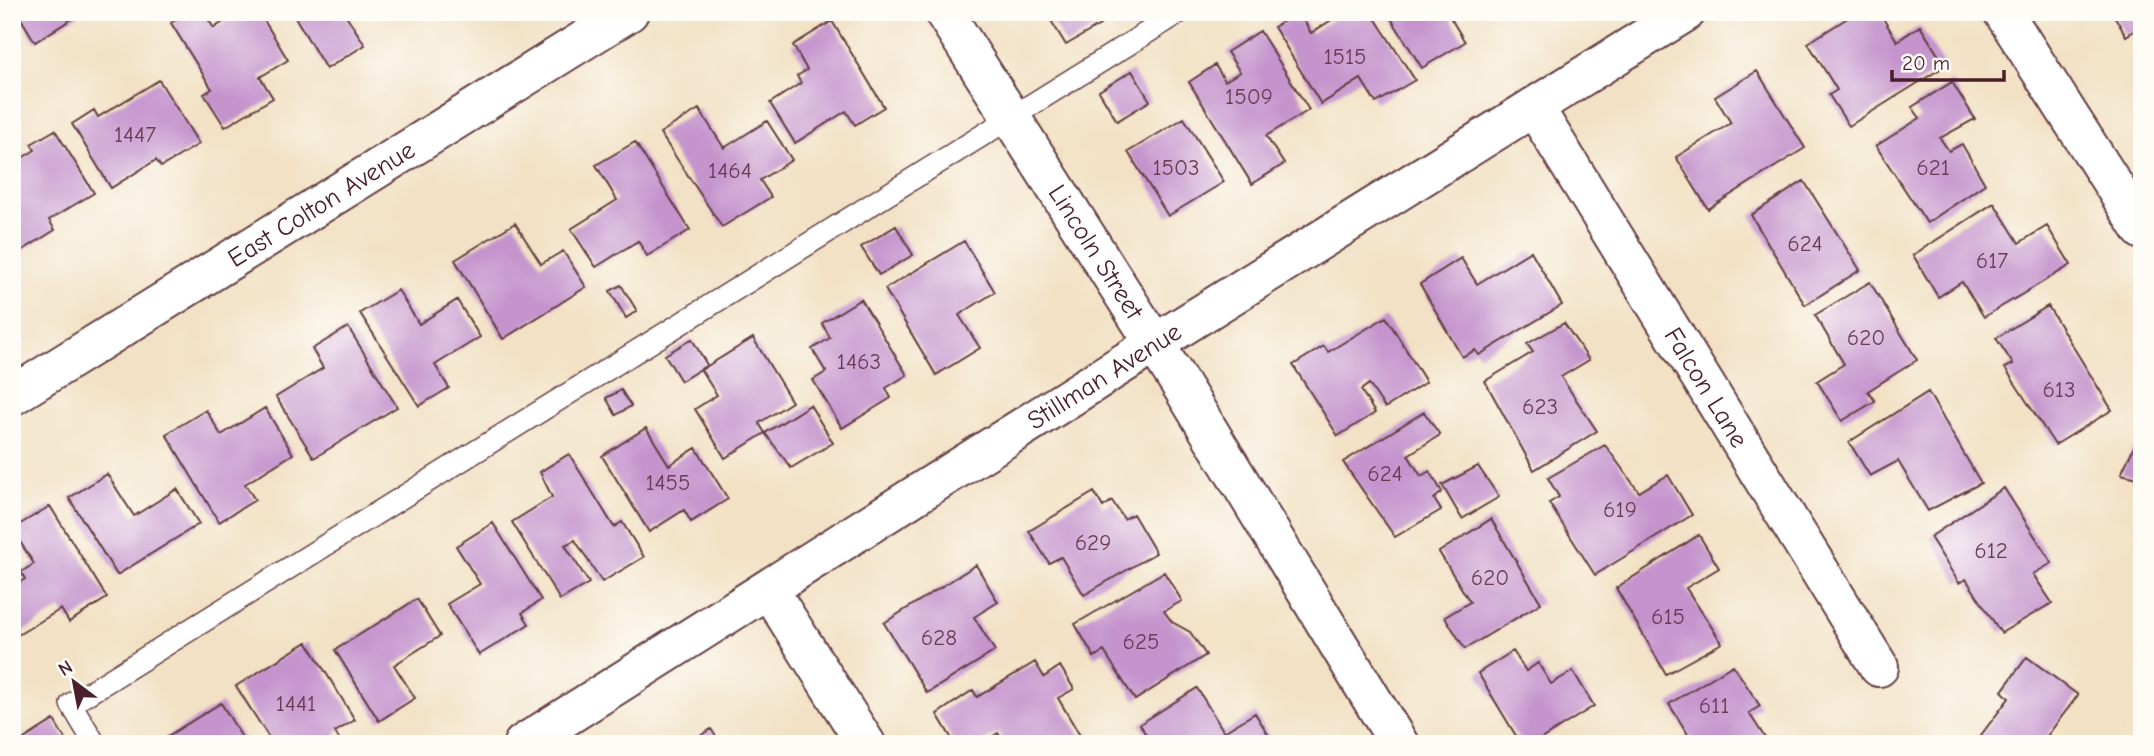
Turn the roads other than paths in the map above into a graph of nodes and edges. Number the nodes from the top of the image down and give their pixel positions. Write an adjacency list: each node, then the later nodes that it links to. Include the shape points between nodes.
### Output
1 (629, 12): 10 (street, East Colton Avenue)
2 (944, 12): 7 (street, Lincoln Street)
3 (1180, 12): 7 (lane)
4 (1686, 12): 6 (street, Stillman Avenue)
5 (2003, 12): 8 (street)
6 (1534, 107): 9 (street, Stillman Avenue); 12 (street, Falcon Lane)
7 (1011, 118): 9 (street, Lincoln Street); 13 (lane, via 71,704)
8 (2142, 230)
9 (1154, 344): 11 (street, Stillman Avenue); 16 (street, Lincoln Street)
10 (12, 396)
11 (769, 590): 14 (street, Stillman Avenue); 15 (street)
12 (1879, 667)
13 (95, 744)
14 (523, 744)
15 (866, 744)
16 (1399, 744)

